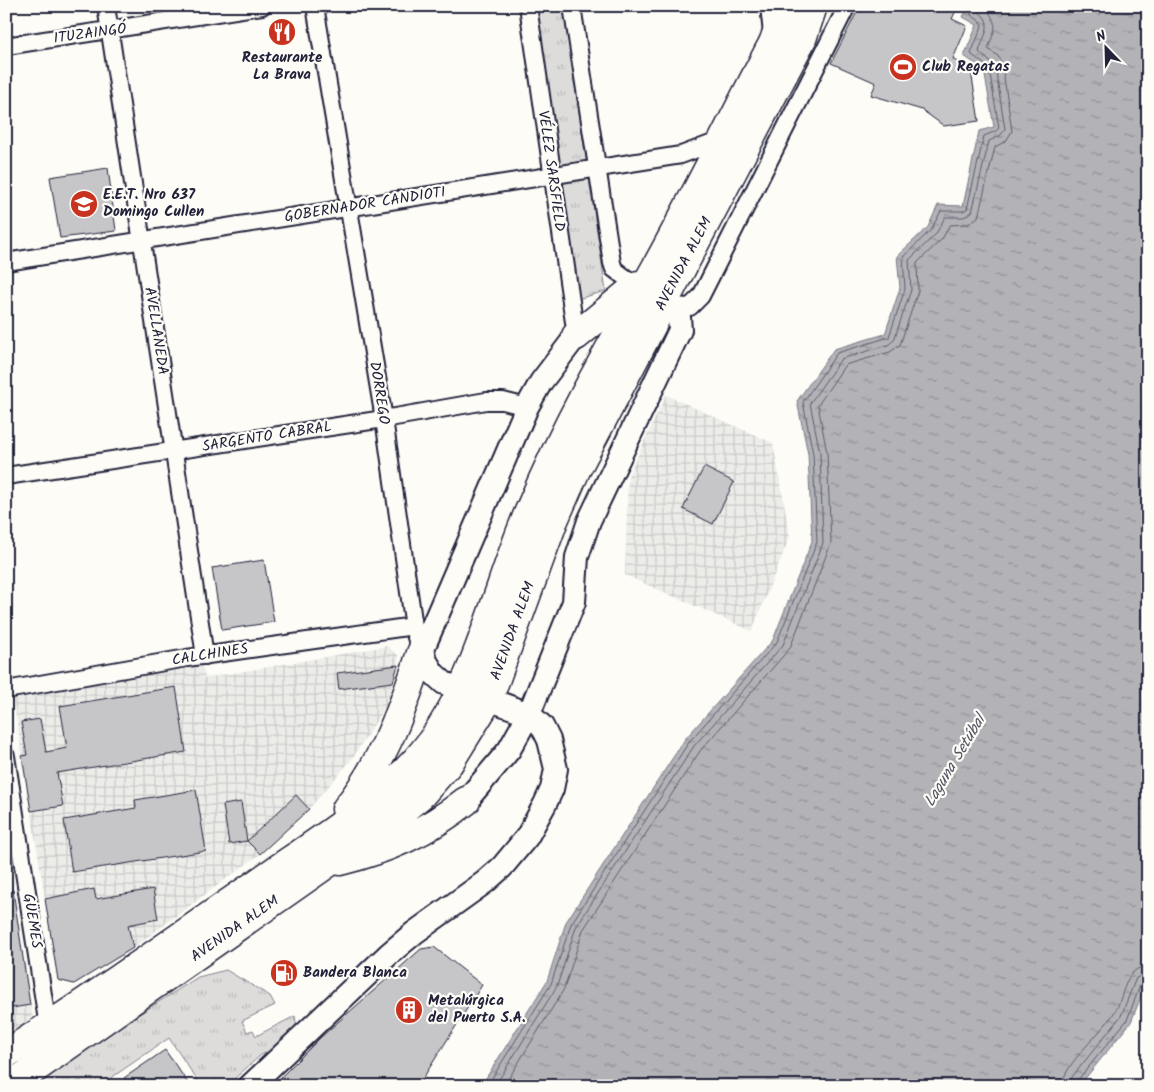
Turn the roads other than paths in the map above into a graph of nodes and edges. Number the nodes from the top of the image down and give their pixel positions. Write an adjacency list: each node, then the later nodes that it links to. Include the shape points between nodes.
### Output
1 (106, 6): 10 (street, AVELLANEDA)
2 (262, 6): 10 (street, ITUZAINGÓ)
3 (316, 6): 16 (street, DORREGO)
4 (528, 6): 15 (street, VÉLEZ SARSFIELD)
5 (572, 6): 14 (street)
6 (769, 6): 11 (street)
7 (787, 6): 11 (highway, AVENIDA ALEM)
8 (813, 6): 19 (highway, AVENIDA ALEM, via 802,39)
9 (847, 6): 19 (street, via 701,296 690,307)
10 (110, 31): 12 (street, ITUZAINGÓ); 17 (street, AVELLANEDA)
11 (773, 43): 13 (highway, AVENIDA ALEM)
12 (6, 46)
13 (721, 140): 14 (street, GOBERNADOR CANDIOTI, via 681,155); 19 (highway, AVENIDA ALEM)
14 (597, 169): 15 (street, GOBERNADOR CANDIOTI); 19 (street, via 614,269)
15 (552, 175): 16 (street, GOBERNADOR CANDIOTI); 20 (street, VÉLEZ SARSFIELD)
16 (348, 208): 17 (street, GOBERNADOR CANDIOTI); 22 (street, DORREGO)
17 (141, 240): 18 (street, GOBERNADOR CANDIOTI); 23 (street, AVELLANEDA)
18 (6, 262)
19 (652, 293): 20 (highway); 29 (highway, AVENIDA ALEM, via 587,388 529,510); 30 (highway, AVENIDA ALEM, via 554,520); 31 (street, via 679,317 680,330 589,521 577,557 574,602)
20 (576, 336): 21 (street, via 541,382)
21 (527, 407): 22 (street, SARGENTO CABRAL, via 486,401); 26 (street)
22 (384, 419): 23 (street, SARGENTO CABRAL); 25 (street, DORREGO)
23 (175, 451): 24 (street, SARGENTO CABRAL); 27 (street, AVELLANEDA)
24 (6, 476)
25 (414, 626): 26 (street, DORREGO); 27 (street, CALCHINES)
26 (421, 653): 29 (street, DORREGO, via 439,679); 34 (highway, via 406,700 379,761)
27 (205, 656): 28 (street, CALCHINES)
28 (6, 690)
29 (461, 690): 30 (street, DORREGO); 34 (highway, AVENIDA ALEM, via 430,744)
30 (488, 700): 31 (street, DORREGO); 34 (highway, AVENIDA ALEM, via 449,764 421,795)
31 (529, 714): 33 (street, via 509,750); 38 (street, via 546,734 554,755 555,778 538,819 516,853 485,882 389,954)
32 (6, 756): 35 (street, GÜEMES)
33 (466, 801): 34 (highway, via 407,839 377,852)
34 (318, 855): 35 (highway, AVENIDA ALEM); 37 (highway, AVENIDA ALEM)
35 (48, 1027): 36 (highway, AVENIDA ALEM)
36 (6, 1054)
37 (10, 1086)
38 (250, 1086)

